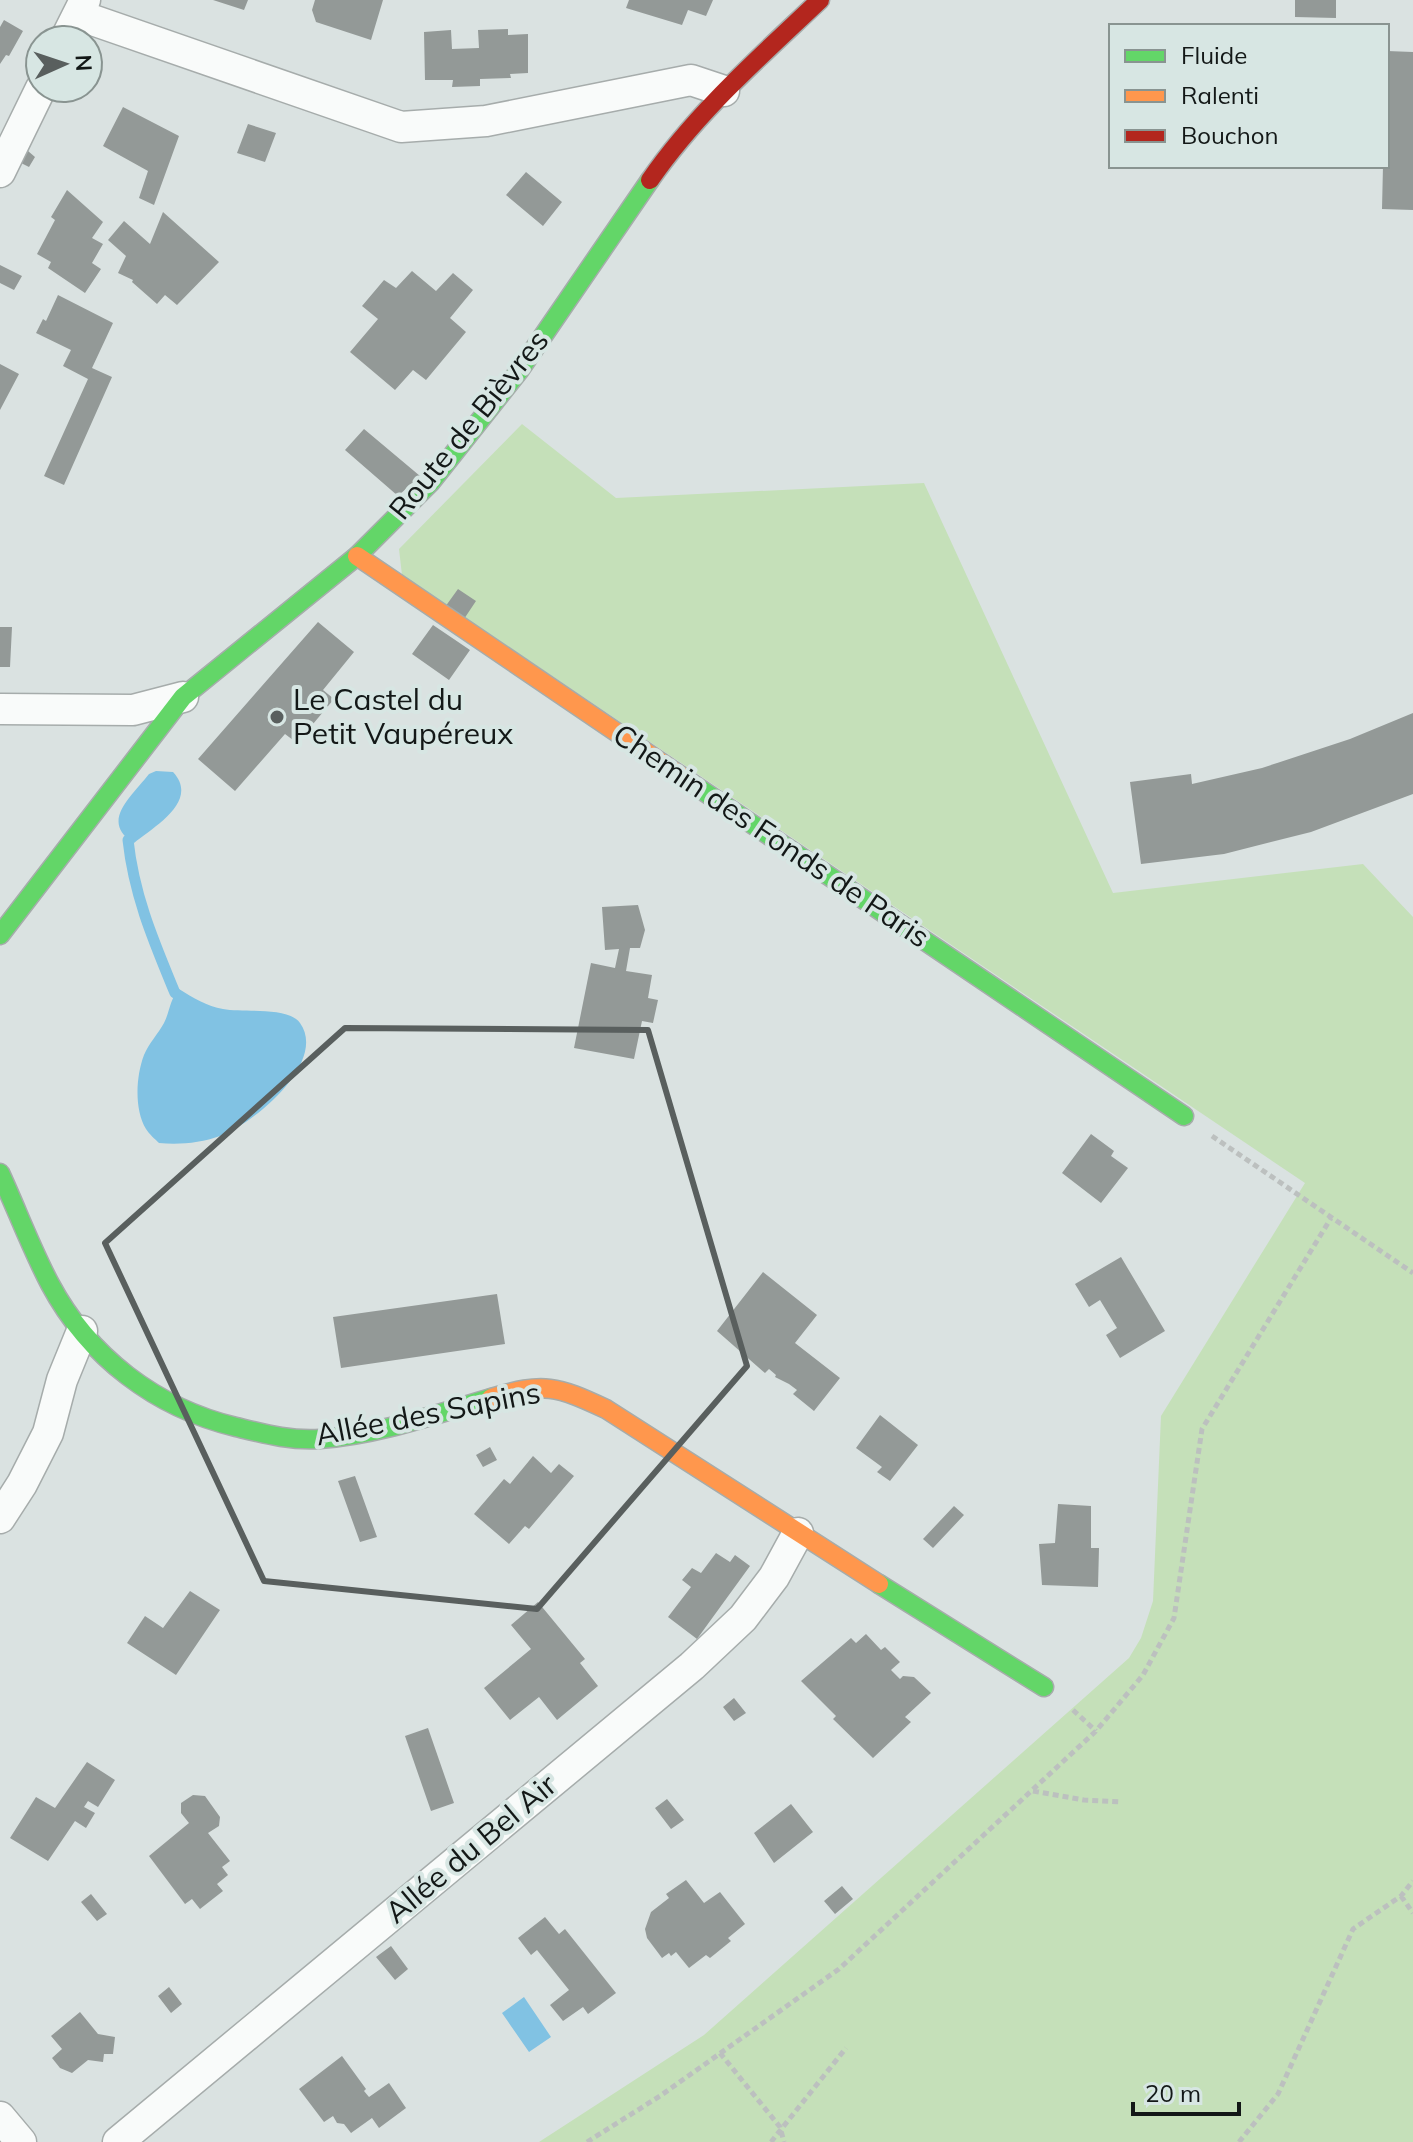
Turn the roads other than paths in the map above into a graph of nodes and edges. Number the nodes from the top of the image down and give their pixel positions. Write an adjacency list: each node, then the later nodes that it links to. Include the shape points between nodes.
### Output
1 (820, 0): 3 (street, Route de Bièvres)
2 (76, 18): 3 (street, via 401,127 486,121 691,80)
3 (724, 91): 6 (street, Route de Bièvres, via 667,155 519,371 431,482)
4 (33, 104): 5 (street)
5 (0, 172)
6 (357, 556): 7 (street, Route de Bièvres); 10 (street, Chemin des Fonds de Paris)
7 (183, 697): 8 (street, via 133,710); 9 (street, Route de Bièvres)
8 (0, 709)
9 (0, 935)
10 (1184, 1116)
11 (0, 1173): 12 (street, Allée des Sapins, via 51,1285)
12 (82, 1331): 13 (street, via 48,1433); 14 (street, Allée des Sapins, via 115,1368 155,1395 203,1419 287,1439 366,1432 521,1389 547,1387 606,1409)
13 (0, 1518)
14 (798, 1533): 15 (street, Allée des Sapins); 18 (street, Allée du Bel Air, via 743,1618 692,1666)
15 (1044, 1687)
16 (0, 2117): 17 (street)
17 (21, 2142)
18 (118, 2142)

